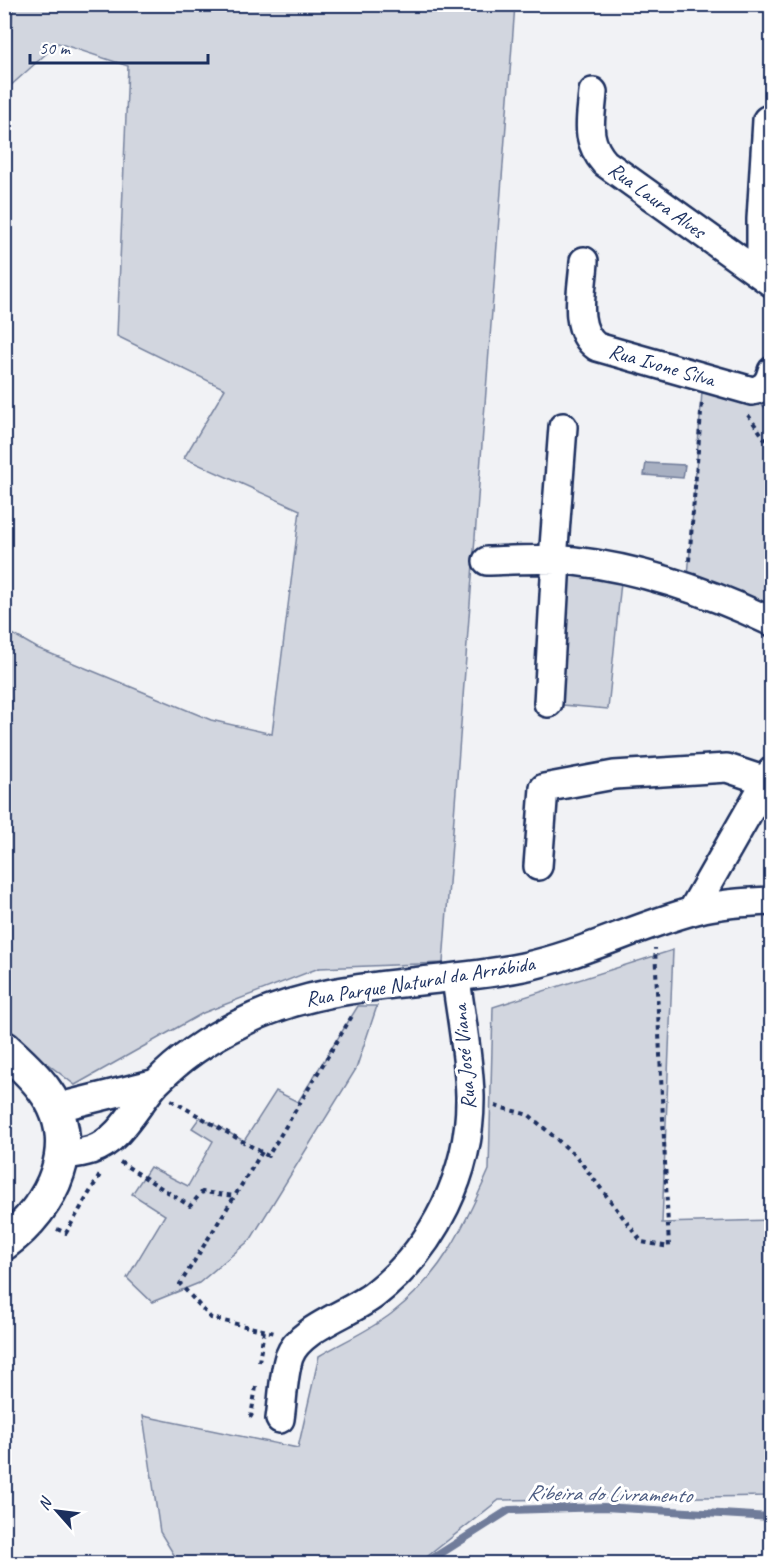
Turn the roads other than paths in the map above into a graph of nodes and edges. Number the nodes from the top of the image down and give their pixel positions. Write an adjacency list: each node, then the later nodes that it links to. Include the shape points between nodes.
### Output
1 (592, 92): 4 (street, Rua Laura Alves, via 590,137 593,150 604,163)
2 (767, 120): 4 (street, via 761,219)
3 (584, 261): 5 (street, Rua Ivone Silva, via 580,321 588,341 597,347 741,388 760,390)
4 (766, 279)
5 (771, 371)
6 (563, 427): 7 (street)
7 (554, 560): 8 (street); 9 (street, via 604,566 686,585); 10 (street)
8 (487, 561)
9 (771, 622)
10 (548, 703)
11 (769, 776): 12 (street, via 727,768 614,775 544,788); 14 (street)
12 (538, 866)
13 (771, 901): 14 (street, Rua Parque Natural da Arrábida)
14 (692, 911): 15 (street, Rua Parque Natural da Arrábida, via 658,938)
15 (456, 979): 17 (street, Rua Parque Natural da Arrábida, via 299,999 209,1040); 21 (street, Rua José Viana, via 470,1099 466,1144 452,1193 427,1239 395,1277 354,1309 300,1338 289,1357)
16 (4, 1048): 18 (street, via 45,1089)
17 (154, 1086): 18 (street, Rua Parque Natural da Arrábida); 19 (street, Rua Parque Natural da Arrábida, via 104,1151)
18 (55, 1108): 19 (street)
19 (64, 1155): 20 (street, via 54,1186 31,1218)
20 (4, 1243)
21 (280, 1419)

